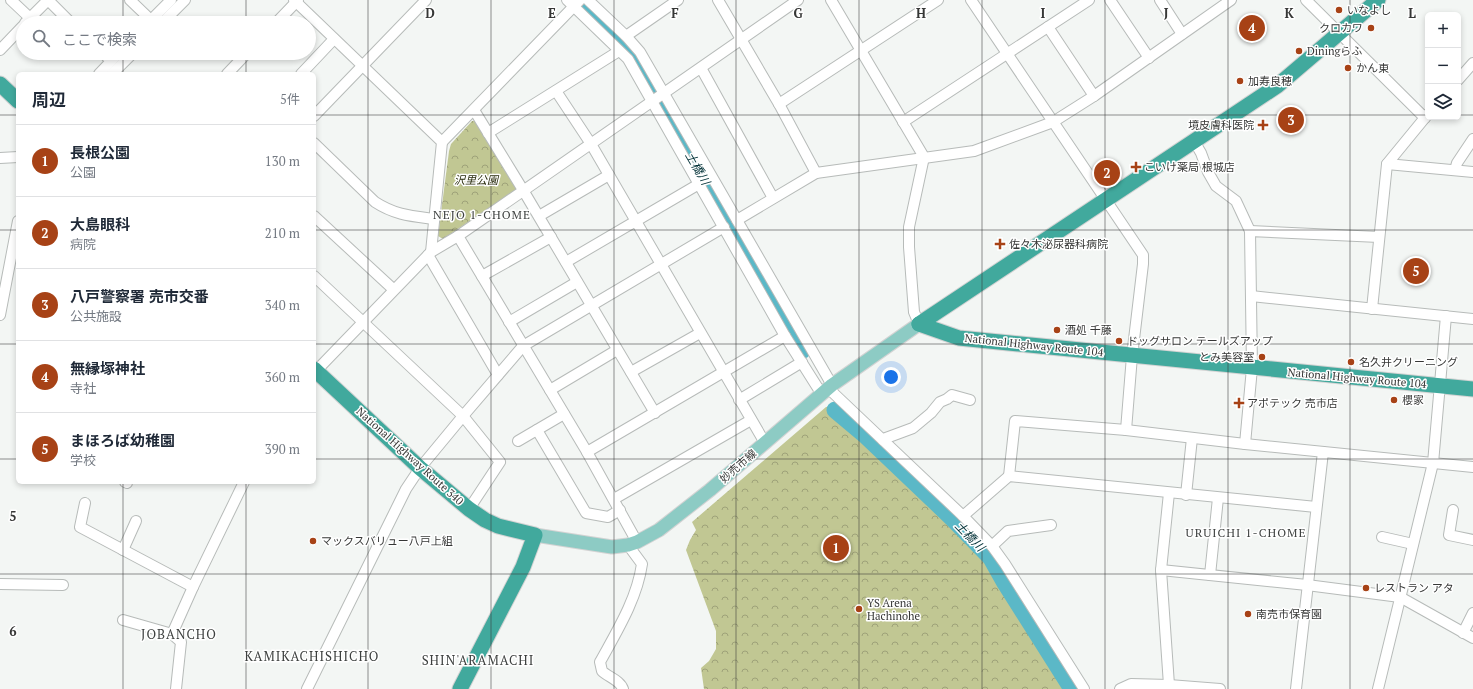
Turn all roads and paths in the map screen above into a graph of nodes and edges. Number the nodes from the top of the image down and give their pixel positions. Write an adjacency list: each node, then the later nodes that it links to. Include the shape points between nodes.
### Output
1 (11, 0): 22 (street)
2 (48, 0): 23 (street); 24 (street)
3 (130, 0): 25 (street)
4 (171, 0): 26 (street)
5 (185, 0): 27 (street)
6 (426, 0): 49 (street)
7 (588, 0): 35 (street)
8 (678, 0): 35 (street)
9 (718, 0): 37 (street)
10 (798, 0): 37 (street)
11 (831, 0): 39 (street)
12 (938, 0): 39 (street)
13 (971, 0): 41 (street)
14 (1089, 0): 31 (street)
15 (1110, 0): 43 (street)
16 (1160, 0): 33 (street)
17 (1232, 0): 33 (street)
18 (1306, 0): 34 (street)
19 (1378, 0): 34 (highway)
20 (296, 1): 28 (street); 29 (street)
21 (573, 2): 40 (street); 63 (street)
22 (22, 16)
23 (32, 16)
24 (64, 16)
25 (145, 16)
26 (156, 16)
27 (169, 16)
28 (282, 16)
29 (311, 16)
30 (316, 21): 36 (street)
31 (1048, 27): 41 (street); 59 (street)
32 (16, 33): 38 (street)
33 (1182, 34): 43 (street)
34 (1339, 34): 65 (street); 71 (highway, via 1277,86)
35 (626, 36): 58 (street, via 640,52)
36 (334, 39): 42 (street); 49 (street)
37 (741, 40): 50 (street); 62 (street)
38 (0, 50)
39 (862, 50): 62 (street); 67 (street)
40 (619, 51): 57 (street); 61 (street, via 628,59)
41 (1008, 54): 67 (street); 68 (street)
42 (316, 58)
43 (1149, 58): 59 (street)
44 (126, 60): 52 (street)
45 (240, 60): 53 (street)
46 (314, 60): 54 (street)
47 (111, 61): 51 (street)
48 (1473, 63): 55 (street)
49 (362, 66): 64 (street); 72 (street)
50 (701, 68): 58 (street); 85 (street)
51 (101, 72)
52 (114, 72)
53 (229, 72)
54 (303, 72)
55 (1461, 77)
56 (0, 84): 60 (highway)
57 (556, 91): 69 (street); 73 (street)
58 (664, 94): 61 (street); 91 (street)
59 (1094, 96): 68 (street)
60 (16, 99)
61 (652, 101): 73 (street); 83 (street)
62 (779, 104): 81 (street)
63 (474, 110): 69 (street); 72 (street)
64 (316, 113)
65 (1425, 115)
66 (1425, 117): 78 (street)
67 (903, 122): 76 (street)
68 (1053, 122): 76 (street, via 974,151); 86 (street)
69 (488, 133): 84 (street)
70 (1473, 139): 79 (street)
71 (1194, 141): 86 (highway); 94 (street, via 1216,186 1236,201)
72 (442, 142): 89 (street)
73 (591, 144): 82 (street); 84 (street)
74 (316, 145): 89 (street, via 384,208 405,216)
75 (16, 157): 77 (street)
76 (924, 157): 81 (street); 113 (street, via 909,227 914,312)
77 (0, 158)
78 (1386, 164): 79 (street); 97 (street)
79 (1455, 170): 80 (street)
80 (1473, 172)
81 (816, 173): 85 (street)
82 (609, 175): 87 (street); 90 (street)
83 (699, 184): 90 (street); 92 (street)
84 (523, 190): 87 (street); 95 (street)
85 (773, 198): 91 (street)
86 (1106, 200): 113 (highway); 118 (street, via 1143,254)
87 (539, 216): 96 (street)
88 (316, 218): 104 (street)
89 (434, 219): 98 (street)
90 (635, 220): 99 (street); 100 (street)
91 (736, 220): 127 (street)
92 (724, 228): 100 (street); 115 (street)
93 (16, 231): 108 (street)
94 (1250, 231): 97 (street); 105 (street)
95 (458, 236): 98 (street); 101 (street)
96 (551, 237): 99 (street); 101 (street)
97 (1379, 237): 107 (street)
98 (429, 253): 104 (street); 125 (street)
99 (566, 262): 103 (street)
100 (661, 265): 106 (street); 114 (street)
101 (482, 276): 112 (street)
102 (316, 278): 111 (street)
103 (577, 282): 106 (street); 112 (street)
104 (393, 289): 111 (street)
105 (1251, 296): 107 (street); 120 (street)
106 (591, 305): 116 (street); 117 (street)
107 (1372, 309): 109 (street)
108 (0, 315)
109 (1446, 316): 110 (street); 126 (street)
110 (1473, 319)
111 (363, 321): 121 (street); 134 (street)
112 (509, 322): 116 (street)
113 (919, 324): 118 (highway, National Highway Route 104, via 959,338); 127 (main road, 妙売市線)
114 (700, 333): 122 (street); 124 (street)
115 (785, 336): 119 (street); 124 (street)
116 (523, 346): 125 (street); 129 (street)
117 (617, 350): 122 (street); 129 (street)
118 (1132, 356): 120 (highway, National Highway Route 104); 137 (street)
119 (802, 362): 127 (street); 130 (street)
120 (1252, 368): 126 (highway, National Highway Route 104); 142 (street)
121 (316, 369)
122 (631, 372): 132 (street)
123 (316, 373): 147 (highway, National Highway Route 340)
124 (723, 373): 130 (street); 132 (street)
125 (498, 375): 134 (street)
126 (1440, 386): 128 (highway, National Highway Route 104); 145 (street)
127 (827, 389): 139 (street); 141 (main road, 妙売市線)
128 (1473, 389)
129 (550, 390): 133 (street)
130 (739, 400): 135 (street)
131 (970, 400): 139 (street, via 952,395 940,402 912,428)
132 (655, 413): 143 (street)
133 (564, 414): 136 (street); 143 (street)
134 (463, 416): 147 (street); 155 (street, via 500,462)
135 (751, 420): 141 (street); 153 (street)
136 (537, 430): 140 (street); 157 (street, via 586,513 608,517)
137 (1126, 430): 138 (street); 148 (street, via 1015,421)
138 (1192, 438): 142 (street); 151 (street)
139 (883, 440): 159 (street)
140 (518, 441)
141 (765, 443): 165 (main road, 妙売市線, via 689,508 658,530)
142 (1245, 444): 144 (street)
143 (587, 452): 153 (street)
144 (1322, 452): 145 (street); 156 (street)
145 (1433, 463): 146 (street); 166 (street)
146 (1473, 467)
147 (420, 468): 155 (highway, National Highway Route 340); 184 (street, via 406,489)
148 (1009, 476): 150 (street); 159 (street)
149 (243, 484): 174 (street)
150 (1169, 493): 151 (street); 169 (street)
151 (1186, 495): 152 (street)
152 (1218, 498): 156 (street); 170 (street)
153 (614, 499): 157 (street)
154 (85, 502): 168 (street, via 80,527)
155 (469, 508): 162 (highway, National Highway Route 340, via 498,526)
156 (1316, 508): 173 (street)
157 (620, 510): 165 (street)
158 (1453, 510): 164 (street, via 1449,535)
159 (963, 516): 167 (street)
160 (136, 521): 168 (street)
161 (1051, 525): 167 (street, via 1008,531)
162 (535, 535): 165 (main road, 妙売市線, via 612,547); 185 (highway)
163 (1382, 537): 166 (street)
164 (1473, 540)
165 (633, 543): 186 (street, via 642,564 640,576 632,600 600,662 602,671 619,682)
166 (1412, 544): 175 (street)
167 (992, 546): 187 (street)
168 (123, 550): 174 (street)
169 (1161, 570): 170 (street); 181 (street)
170 (1210, 575): 173 (street)
171 (0, 584): 172 (street)
172 (63, 585)
173 (1307, 585): 175 (street); 190 (street)
174 (193, 587): 179 (street)
175 (1400, 597): 178 (street); 191 (street)
176 (1473, 614): 178 (street)
177 (124, 620): 179 (street)
178 (1464, 633): 180 (street)
179 (172, 634): 183 (street, via 181,642)
180 (1473, 638)
181 (1169, 685): 182 (street); 188 (street, via 1131,684)
182 (1204, 688): 189 (street)
183 (176, 689)
184 (307, 689)
185 (460, 689)
186 (623, 689)
187 (1084, 689)
188 (1120, 689)
189 (1220, 689)
190 (1296, 689)
191 (1378, 689)

